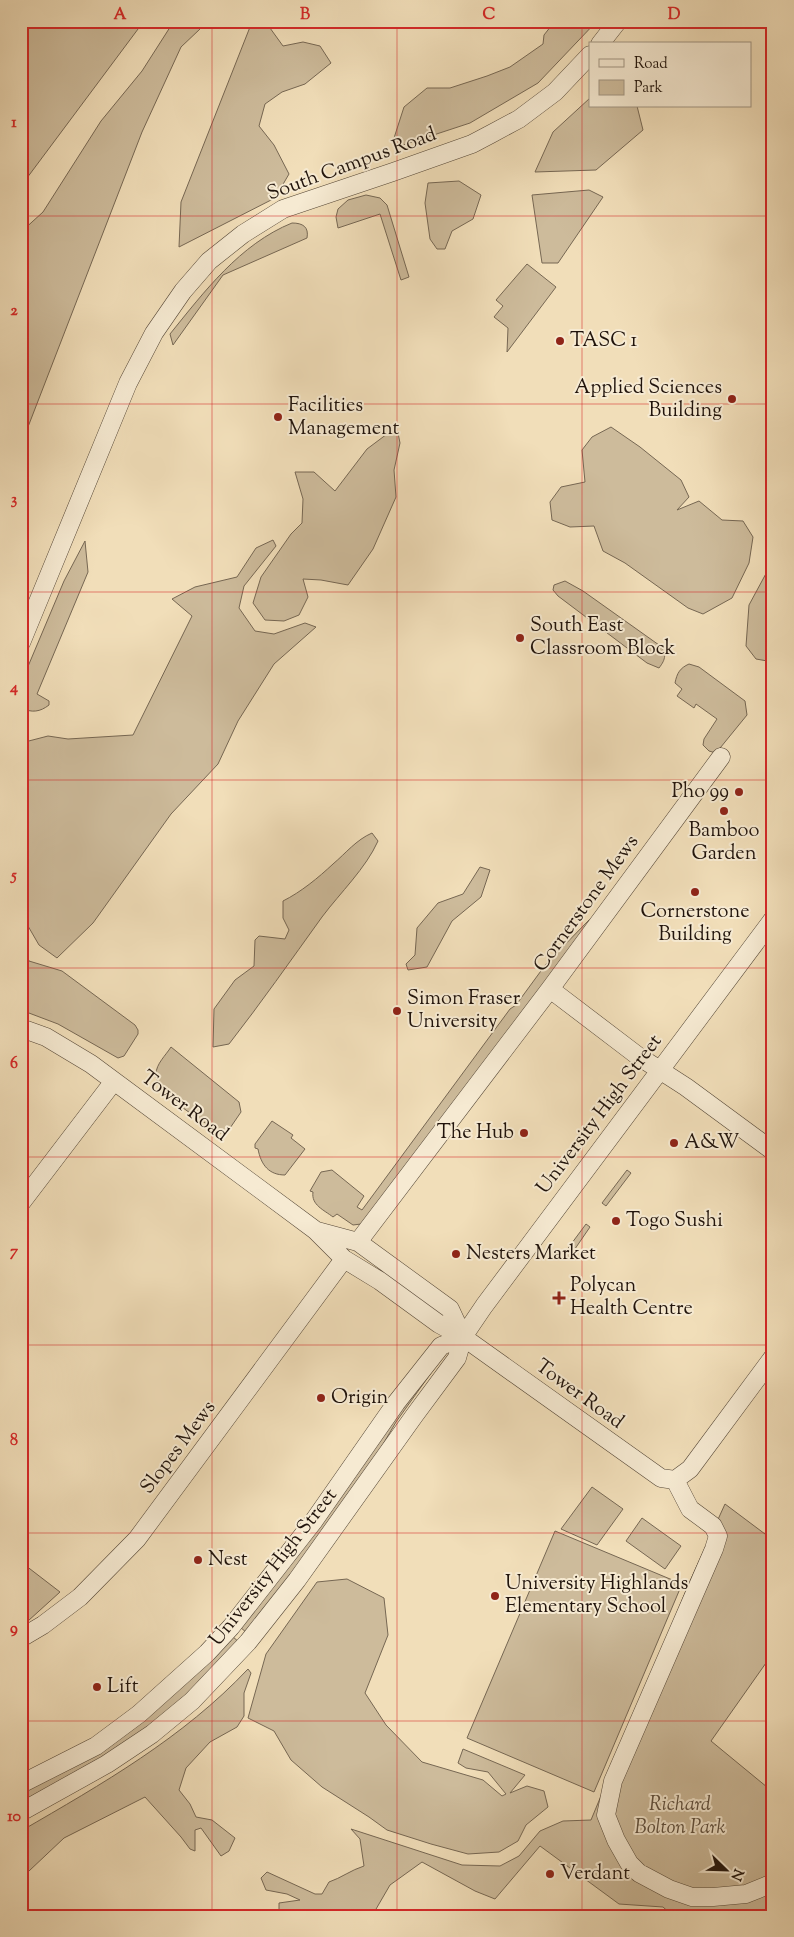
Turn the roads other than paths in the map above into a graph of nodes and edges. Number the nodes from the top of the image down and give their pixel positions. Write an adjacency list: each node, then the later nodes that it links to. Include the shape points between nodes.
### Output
1 (618, 21): 2 (street)
2 (602, 42)
3 (589, 56): 4 (street, South Campus Road, via 555,92 519,119 472,144 283,209 243,234 209,261 154,333 128,383)
4 (21, 643)
5 (721, 757): 7 (street, Cornerstone Mews)
6 (773, 919): 9 (street, University High Street)
7 (550, 989): 9 (street); 14 (street, Cornerstone Mews)
8 (21, 1028): 10 (street, Tower Road, via 46,1037)
9 (660, 1070): 11 (street); 16 (street, University High Street)
10 (114, 1081): 12 (street); 13 (street, Tower Road)
11 (773, 1151)
12 (21, 1203)
13 (315, 1230): 14 (street, Tower Road); 15 (street, Tower Road)
14 (358, 1242): 16 (street, Tower Road, via 450,1310)
15 (344, 1259): 16 (street, Tower Road); 19 (street, Slopes Mews, via 137,1539 80,1597)
16 (463, 1337): 18 (street, Tower Road, via 646,1468 662,1478); 20 (street, University High Street, via 441,1346 396,1403 313,1522 207,1653 139,1714 96,1746); 21 (street, University High Street, via 457,1358 297,1580 242,1648 192,1701 152,1734 107,1764)
17 (773, 1357): 18 (street, via 690,1469)
18 (675, 1480): 22 (street, via 690,1509 713,1526 718,1536 613,1782 606,1815 629,1863 639,1873 669,1889 692,1897 713,1898 746,1894)
19 (21, 1638)
20 (21, 1784)
21 (21, 1812)
22 (773, 1883)

